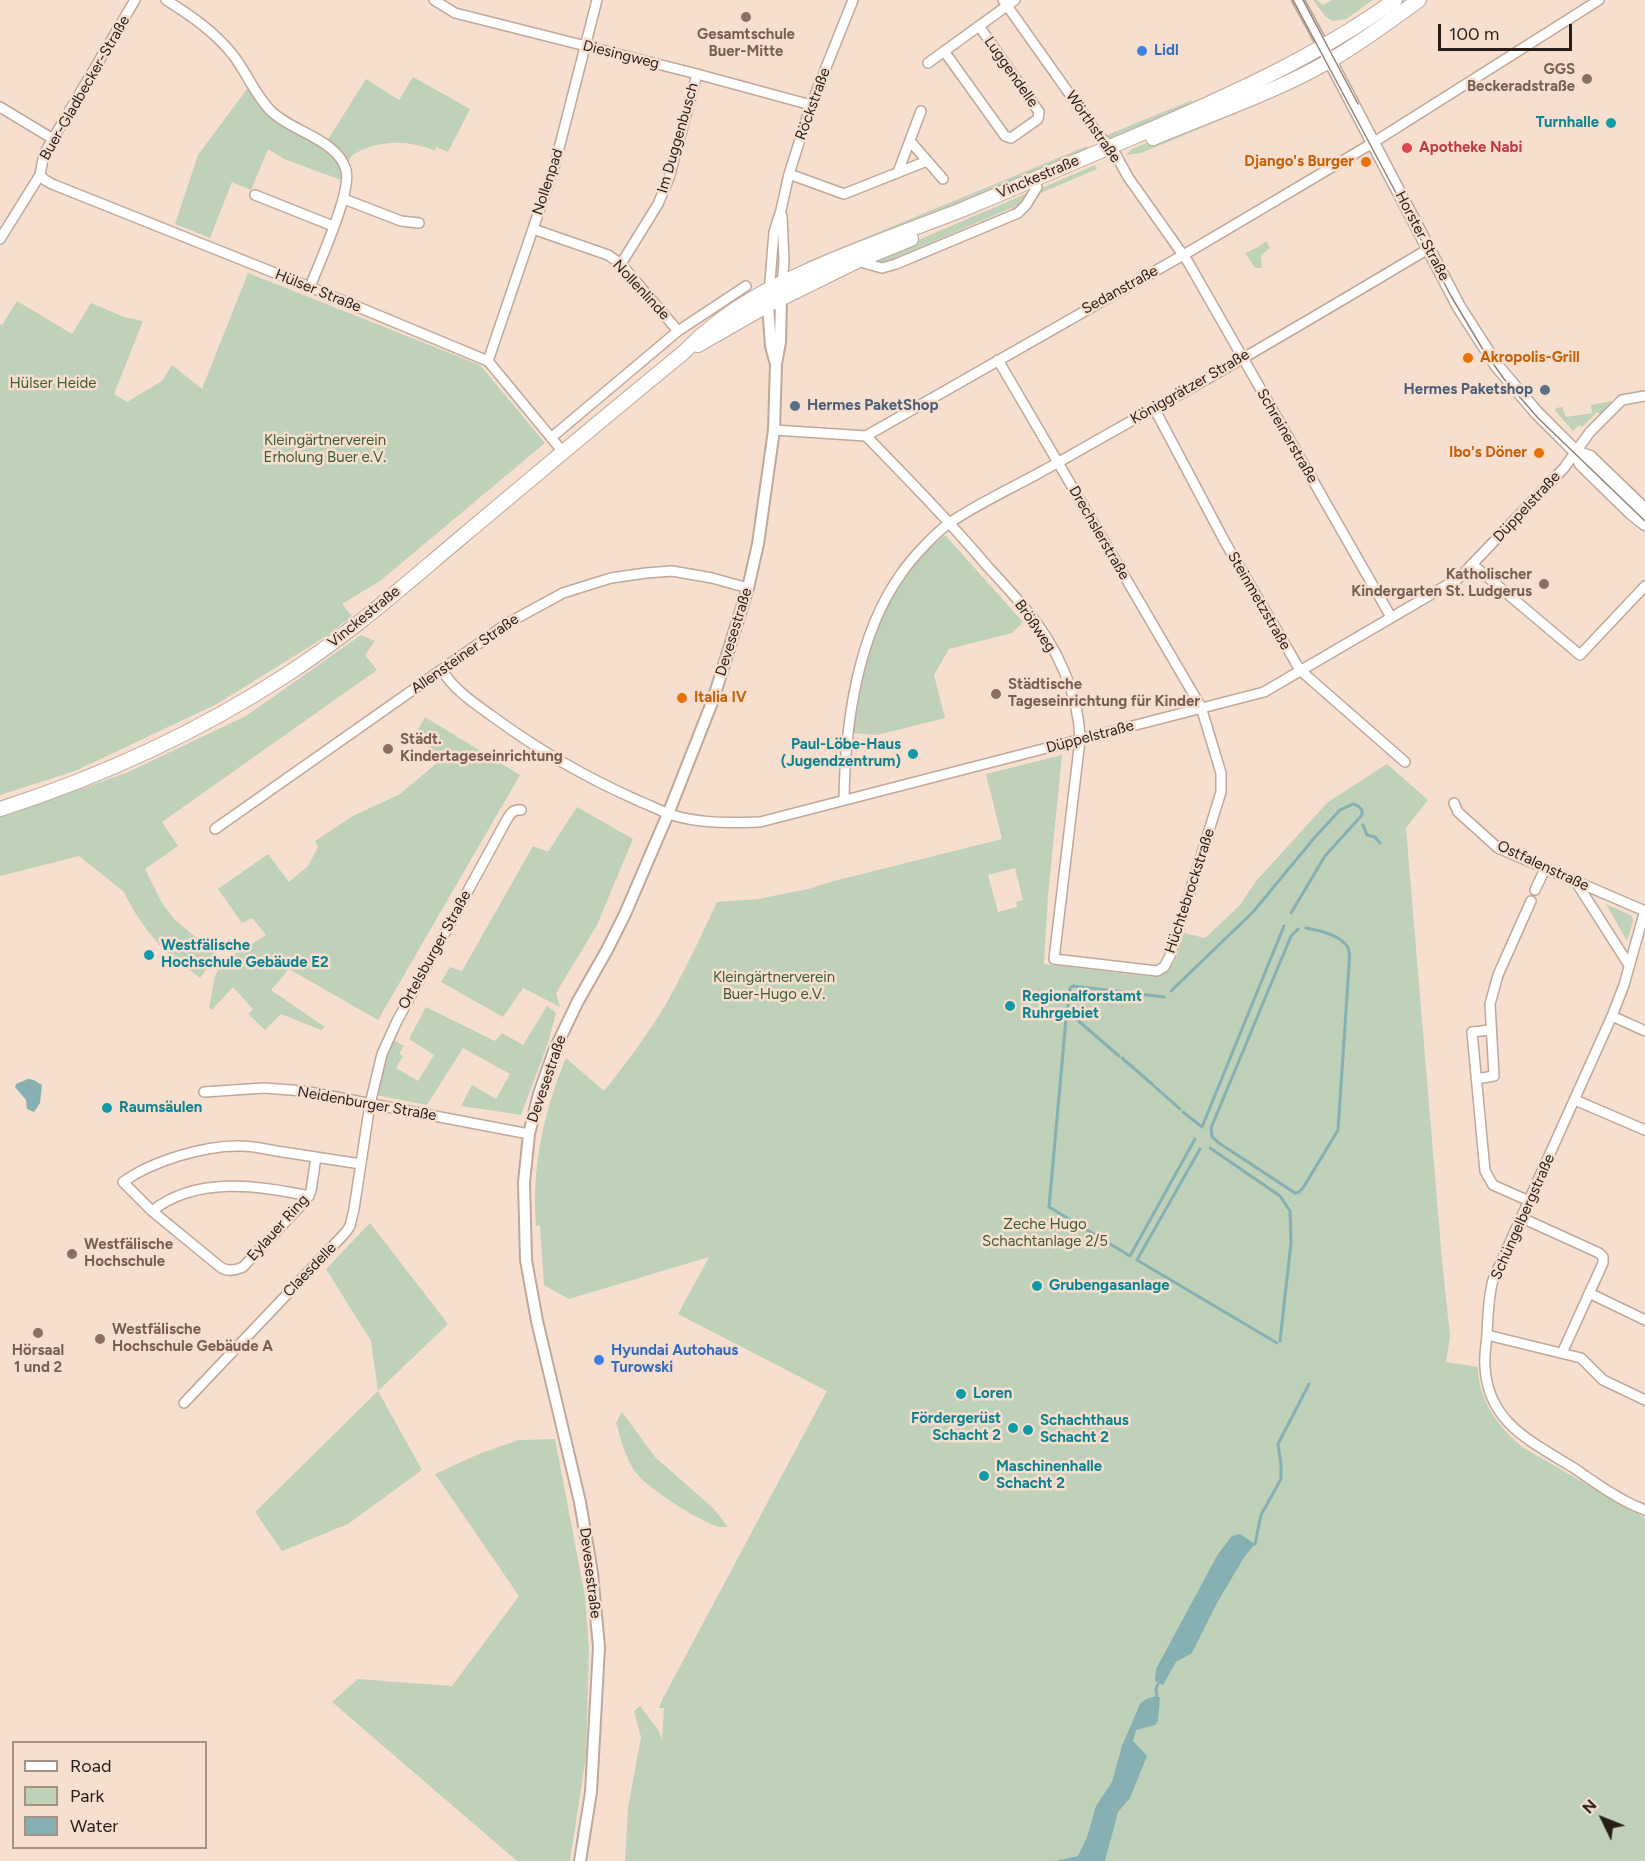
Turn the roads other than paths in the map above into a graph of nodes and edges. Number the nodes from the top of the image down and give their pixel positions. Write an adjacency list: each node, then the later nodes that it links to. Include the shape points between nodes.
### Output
1 (135, 0): 21 (street, Buer-Gladbecker-Straße)
2 (166, 0): 31 (street, via 192,16 233,55 271,111 341,157 348,182)
3 (434, 0): 12 (street, Diesingweg, via 455,13)
4 (597, 0): 12 (street, Nollenpad)
5 (853, 0): 18 (street, Röckstraße)
6 (1298, 0): 13 (street, Horster Straße)
7 (1395, 0): 13 (main road, Vinckestraße)
8 (1419, 0): 15 (main road, Vinckestraße)
9 (1599, 0): 23 (street, Sedanstraße)
10 (1008, 2): 11 (street, Luggendelle); 24 (street, Wörthstraße)
11 (979, 26): 14 (street, Luggendelle); 14 (street, Luggendelle, via 1039,112 1038,119 1026,128 1011,138 1005,136)
12 (586, 46): 17 (street, Diesingweg); 35 (street, Nollenpad, via 555,165)
13 (1323, 46): 15 (main road, Horster Straße); 24 (main road, Vinckestraße, via 1259,81)
14 (944, 51): 16 (street, Luggendelle)
15 (1330, 60): 23 (main road, Horster Straße); 24 (main road, Vinckestraße, via 1288,82)
16 (928, 63)
17 (697, 74): 18 (street, Diesingweg); 39 (street, Im Duggenbusch, via 669,178 658,204)
18 (811, 105): 27 (street, Röckstraße)
19 (0, 107): 21 (street)
20 (921, 111): 22 (street)
21 (53, 139): 28 (street, Buer-Gladbecker-Straße)
22 (910, 141): 25 (street); 26 (street)
23 (1374, 142): 37 (main road, Horster Straße); 38 (street, Sedanstraße)
24 (1112, 150): 38 (street, Wörthstraße); 40 (main road, Vinckestraße); 43 (main road, Vinckestraße, via 1037,186 857,261)
25 (927, 161): 26 (street); 29 (street)
26 (898, 172): 27 (street, via 844,194)
27 (789, 174): 32 (street, Röckstraße)
28 (39, 175): 36 (street, Buer-Gladbecker-Straße); 42 (street, Hülser Straße, via 51,184)
29 (943, 180)
30 (255, 195): 34 (street)
31 (344, 199): 33 (street, via 400,221); 34 (street)
32 (781, 210): 40 (street, Röckstraße, via 774,232); 40 (street, Röckstraße, via 784,261)
33 (419, 223)
34 (333, 226): 42 (street)
35 (533, 229): 39 (street, Nollenlinde, via 608,255); 48 (street, Nollenpad)
36 (0, 239)
37 (1428, 249): 47 (street, Königgrätzer Straße); 57 (main road, Horster Straße, via 1497,366)
38 (1183, 255): 47 (street, Schreinerstraße); 49 (street, Sedanstraße)
39 (621, 264): 45 (street, Nollenlinde)
40 (776, 285): 43 (street, Röckstraße); 44 (street, Röckstraße); 46 (main road, Vinckestraße, via 723,316)
41 (746, 286): 45 (street)
42 (310, 287): 48 (street, Hülser Straße)
43 (782, 298): 44 (main road, Vinckestraße); 50 (street, Devesestraße)
44 (768, 305): 46 (main road, Vinckestraße); 50 (street, Devesestraße)
45 (678, 331): 55 (street)
46 (682, 353): 56 (main road, Vinckestraße)
47 (1242, 358): 52 (street, Königgrätzer Straße); 65 (street, Schreinerstraße)
48 (488, 360): 55 (street, Hülser Straße)
49 (998, 360): 54 (street, Sedanstraße); 58 (street, Drechslerstraße)
50 (776, 364): 53 (street, Devesestraße)
51 (1645, 396): 57 (street, Düppelstraße, via 1622,400)
52 (1154, 408): 58 (street, Königgrätzer Straße); 67 (street, Steinmetzstraße, via 1225,542)
53 (774, 430): 54 (street); 64 (street, Devesestraße)
54 (866, 436): 60 (street, Brößweg)
55 (552, 437): 56 (street, Hülser Straße)
56 (563, 452): 73 (main road, Vinckestraße, via 345,634 285,676 135,757)
57 (1576, 452): 59 (main road, Horster Straße, via 1590,457); 61 (main road, Horster Straße, via 1581,464); 62 (street, Düppelstraße)
58 (1058, 463): 60 (street, Königgrätzer Straße); 68 (street, Drechslerstraße)
59 (1645, 510)
60 (950, 522): 69 (street, Brößweg, via 1047,639 1070,686); 71 (street, Königgrätzer Straße, via 901,574 879,612 852,703)
61 (1645, 524)
62 (1473, 564): 63 (street, via 1580,655); 65 (street, Düppelstraße, via 1459,578)
63 (1645, 586)
64 (748, 588): 66 (street, Allensteiner Straße, via 672,571 596,582 527,612); 75 (street, Devesestraße, via 713,700)
65 (1391, 617): 67 (street, Düppelstraße)
66 (442, 670): 75 (street, Düppelstraße, via 476,704 544,752 597,782); 76 (street, Allensteiner Straße)
67 (1300, 670): 68 (street, Düppelstraße, via 1264,692); 70 (street, Steinmetzstraße)
68 (1201, 707): 69 (street, Düppelstraße); 82 (street, Hüchtebrockstraße, via 1221,774 1221,792 1166,965 1152,971)
69 (1080, 740): 71 (street, Düppelstraße); 82 (street, Brößweg)
70 (1405, 762)
71 (844, 800): 75 (street, Düppelstraße, via 760,822 719,823)
72 (1454, 803): 77 (street, Ostfalenstraße, via 1458,812 1498,848)
73 (0, 809)
74 (521, 810): 90 (street, Ortelsburger Straße, via 510,813 397,1021 382,1054)
75 (668, 813): 92 (street, Devesestraße, via 625,914 554,1051)
76 (215, 829)
77 (1545, 869): 78 (street, Ostfalenstraße); 79 (street)
78 (1576, 882): 81 (street, Ostfalenstraße); 83 (street)
79 (1535, 890)
80 (1530, 901): 85 (street, via 1498,975 1490,1004)
81 (1645, 910): 83 (street, Schüngelbergstraße)
82 (1054, 959)
83 (1629, 964): 84 (street, Schüngelbergstraße)
84 (1612, 1016): 86 (street); 89 (street, Schüngelbergstraße)
85 (1490, 1030): 87 (street, via 1494,1076); 87 (street, via 1472,1032)
86 (1645, 1031)
87 (1476, 1079): 96 (street, via 1487,1176 1493,1185)
88 (204, 1092): 90 (street, Neidenburger Straße, via 294,1090)
89 (1575, 1100): 91 (street); 96 (street, Schüngelbergstraße)
90 (370, 1104): 92 (street, Neidenburger Straße); 94 (street, Claesdelle)
91 (1645, 1130)
92 (529, 1134): 106 (street, Devesestraße, via 524,1182 526,1260 580,1502 599,1647 591,1792)
93 (316, 1157): 94 (street, Eylauer Ring); 95 (street, Eylauer Ring); 97 (street, Eylauer Ring, via 242,1146 175,1157 123,1182)
94 (361, 1164): 104 (street, Claesdelle, via 353,1216 346,1233)
95 (309, 1196): 97 (street, via 255,1186 225,1186 178,1196); 97 (street, Eylauer Ring, via 236,1270 223,1270)
96 (1529, 1201): 98 (street, Schüngelbergstraße)
97 (152, 1211)
98 (1522, 1218): 99 (street, via 1601,1255 1603,1263); 101 (street, Schüngelbergstraße, via 1493,1280)
99 (1589, 1293): 100 (street); 102 (street)
100 (1645, 1320)
101 (1487, 1335): 102 (street); 105 (street, Schüngelbergstraße, via 1487,1379 1491,1397 1503,1417 1518,1433)
102 (1562, 1353): 103 (street, via 1581,1358 1603,1380)
103 (1645, 1400)
104 (184, 1403)
105 (1645, 1510)
106 (580, 1861)

